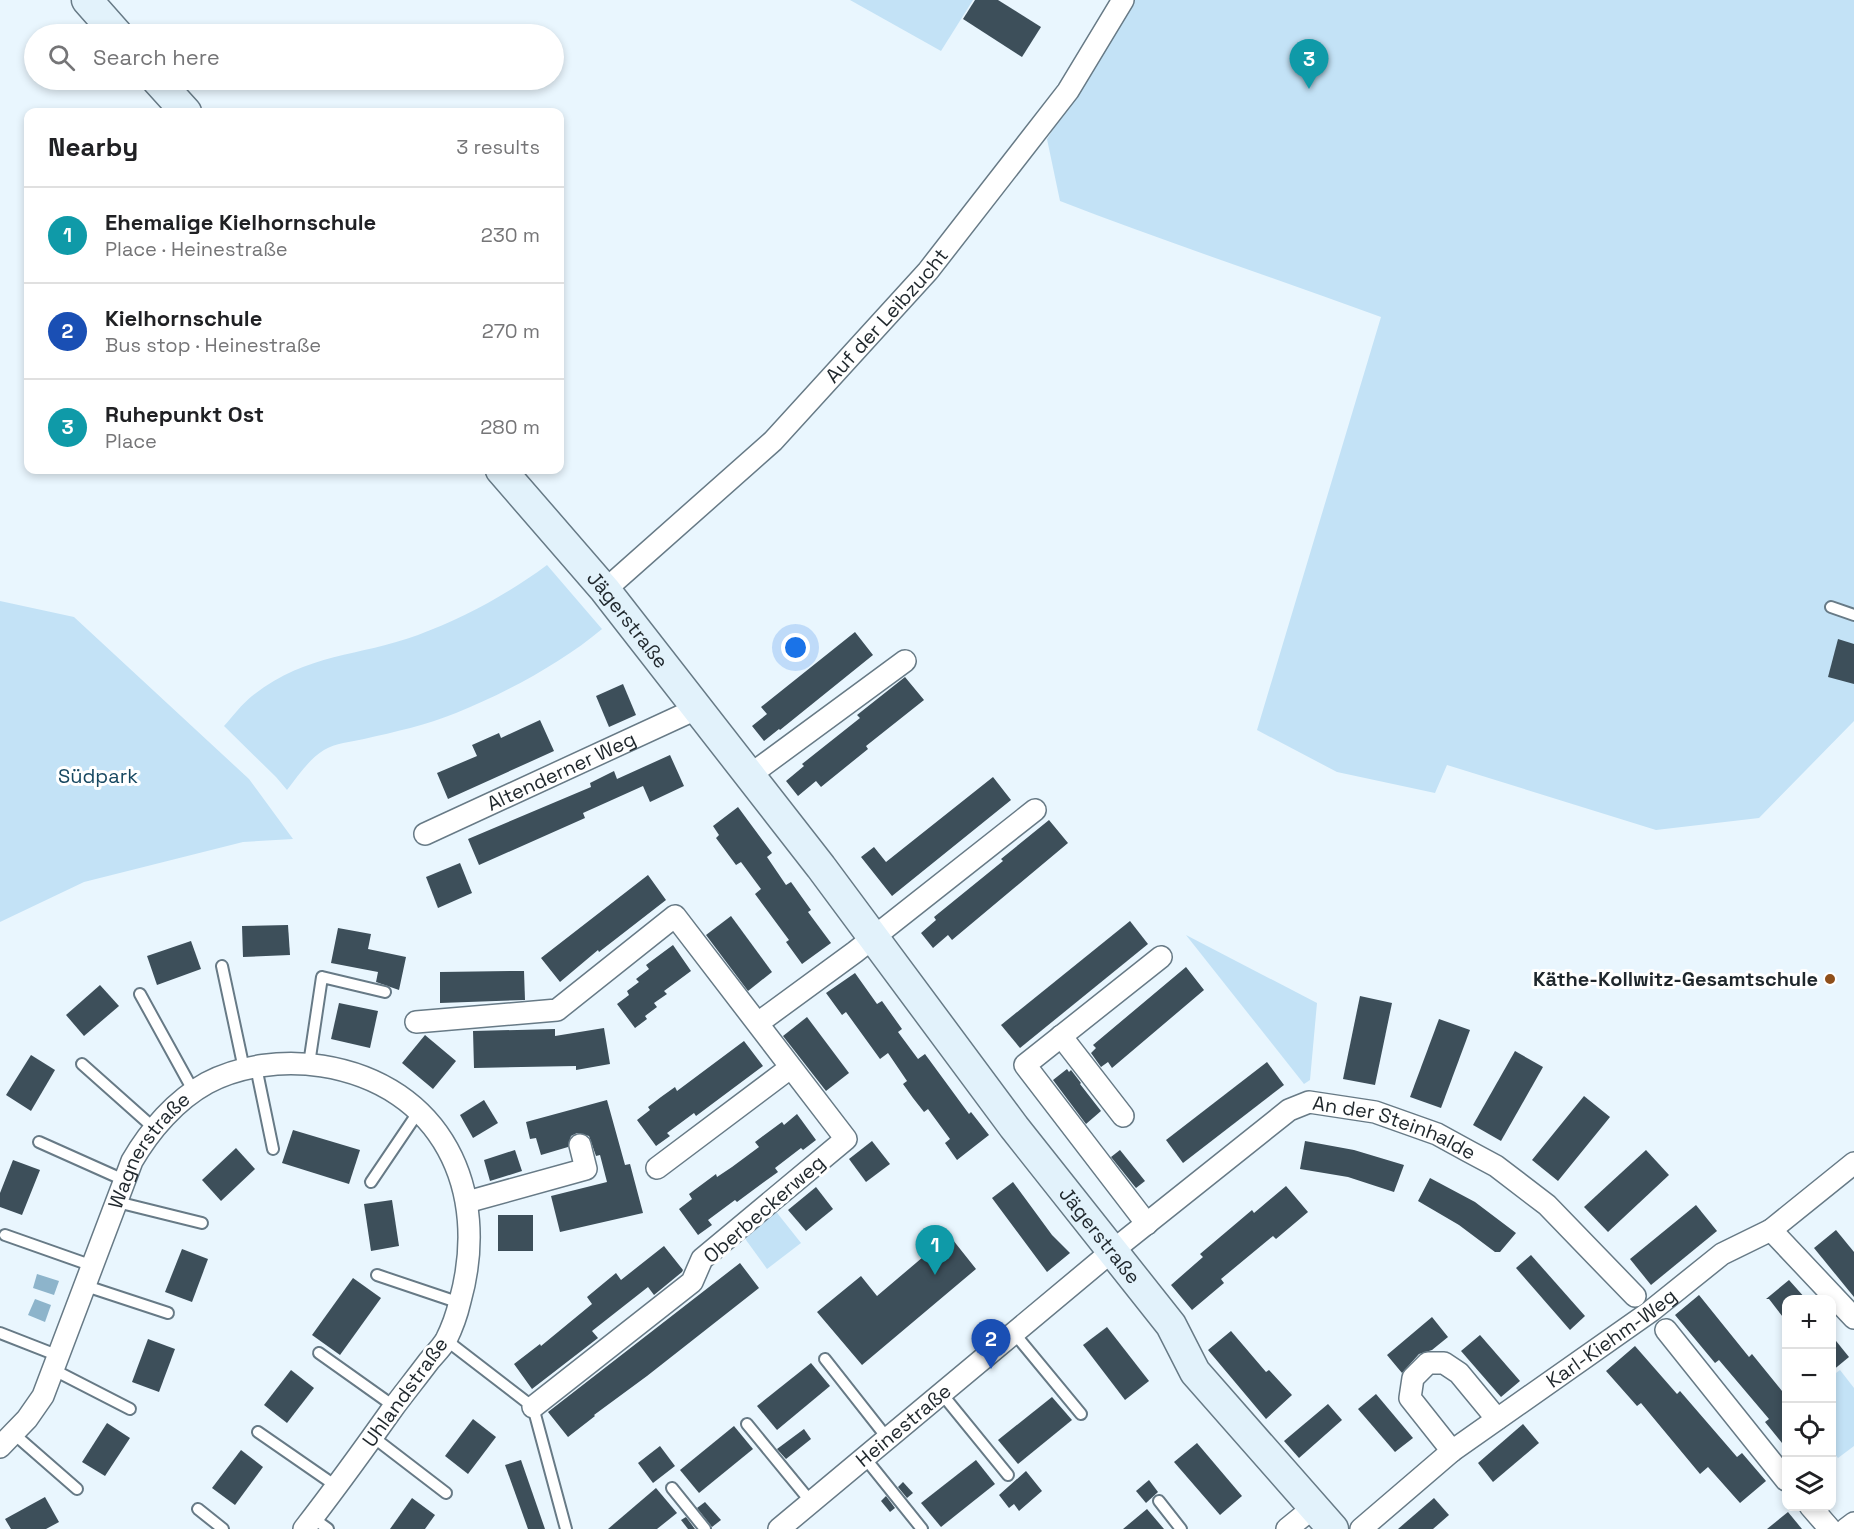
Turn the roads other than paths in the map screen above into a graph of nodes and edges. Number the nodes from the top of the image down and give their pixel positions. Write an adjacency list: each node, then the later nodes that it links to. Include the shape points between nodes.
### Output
1 (87, 0): 3 (street)
2 (1123, 0): 7 (street, Auf der Leibzucht, via 1068,91 928,271 773,441)
3 (108, 24)
4 (166, 90): 5 (street)
5 (182, 108)
6 (504, 474): 7 (street, Jägerstraße)
7 (605, 590): 11 (street, Jägerstraße)
8 (1831, 608): 9 (lane)
9 (1854, 615)
10 (906, 661): 12 (street)
11 (696, 709): 12 (street, Jägerstraße); 14 (street, Altenderner Weg)
12 (750, 775): 15 (street, Jägerstraße)
13 (1035, 810): 15 (street)
14 (425, 834)
15 (873, 937): 21 (street); 44 (street, Jägerstraße)
16 (1161, 957): 22 (street)
17 (222, 966): 25 (lane)
18 (385, 992): 23 (lane, via 322,977)
19 (140, 994): 27 (lane)
20 (416, 1022): 21 (street, Oberbeckerweg, via 556,1010 675,916)
21 (758, 1023): 26 (street, Oberbeckerweg)
22 (1061, 1036): 28 (street); 41 (street, via 1025,1065)
23 (309, 1064): 25 (street, Wagnerstraße); 29 (street, Wagnerstraße, via 358,1074 389,1088)
24 (82, 1065): 30 (lane)
25 (250, 1068): 27 (street, Wagnerstraße, via 207,1083); 33 (lane)
26 (790, 1068): 35 (street); 60 (street, Oberbeckerweg, via 846,1139 702,1259 692,1282)
27 (194, 1092): 30 (street, Wagnerstraße)
28 (1123, 1116)
29 (425, 1117): 37 (lane); 39 (street, Uhlandstraße, via 454,1160)
30 (154, 1129): 36 (street, Wagnerstraße)
31 (39, 1142): 36 (lane)
32 (580, 1145): 39 (street, via 586,1169)
33 (273, 1149)
34 (1854, 1163): 42 (street, Karl-Kiehm-Weg)
35 (657, 1168)
36 (124, 1180): 38 (street, Wagnerstraße)
37 (371, 1182)
38 (117, 1202): 40 (lane); 46 (street, Wagnerstraße)
39 (467, 1202): 48 (street, Uhlandstraße, via 470,1254)
40 (202, 1223)
41 (1147, 1224): 44 (street, An der Steinhalde); 47 (street, An der Steinhalde, via 1289,1110 1309,1102 1329,1104 1375,1112 1437,1134 1496,1166 1547,1205)
42 (1771, 1230): 50 (street); 63 (street, Karl-Kiehm-Weg, via 1722,1254 1651,1311)
43 (5, 1235): 46 (lane)
44 (1112, 1252): 53 (street, Heinestraße); 81 (street, Jägerstraße, via 1171,1325 1195,1371)
45 (377, 1275): 48 (lane)
46 (89, 1276): 49 (lane); 57 (street, Wagnerstraße)
47 (1635, 1296)
48 (460, 1304): 54 (street, Uhlandstraße)
49 (168, 1313)
50 (1854, 1318)
51 (1666, 1330): 72 (street)
52 (0, 1333): 57 (lane)
53 (1014, 1333): 58 (street, Heinestraße); 62 (lane)
54 (446, 1341): 59 (street, Uhlandstraße); 60 (lane)
55 (319, 1353): 59 (lane)
56 (825, 1359): 67 (lane)
57 (57, 1363): 61 (lane); 68 (street, Wagnerstraße, via 43,1396)
58 (942, 1394): 67 (street, Heinestraße); 71 (lane)
59 (395, 1407): 66 (street, Uhlandstraße)
60 (533, 1407): 86 (lane)
61 (130, 1410)
62 (1081, 1414)
63 (1497, 1419): 69 (street, Karl-Kiehm-Weg); 69 (street, via 1459,1373 1444,1363 1428,1363 1413,1378 1410,1398)
64 (747, 1424): 77 (lane)
65 (258, 1432): 73 (lane)
66 (373, 1437): 73 (street, Uhlandstraße); 76 (lane)
67 (888, 1439): 70 (street, Heinestraße)
68 (7, 1440): 75 (lane)
69 (1452, 1451): 91 (street, Karl-Kiehm-Weg)
70 (865, 1458): 77 (street, Heinestraße); 88 (lane)
71 (1008, 1475)
72 (1782, 1475)
73 (336, 1486): 83 (street, Uhlandstraße)
74 (672, 1488): 87 (lane)
75 (77, 1489)
76 (446, 1493)
77 (811, 1502): 84 (street, Heinestraße)
78 (1159, 1502): 89 (lane)
79 (198, 1509): 85 (lane)
80 (1814, 1511): 92 (street)
81 (1324, 1518): 90 (street)
82 (1854, 1523): 93 (street)
83 (315, 1525)
84 (787, 1526)
85 (223, 1529)
86 (566, 1529)
87 (705, 1529)
88 (922, 1529)
89 (1181, 1529)
90 (1287, 1529)
91 (1361, 1529)
92 (1830, 1529)
93 (1846, 1529)

